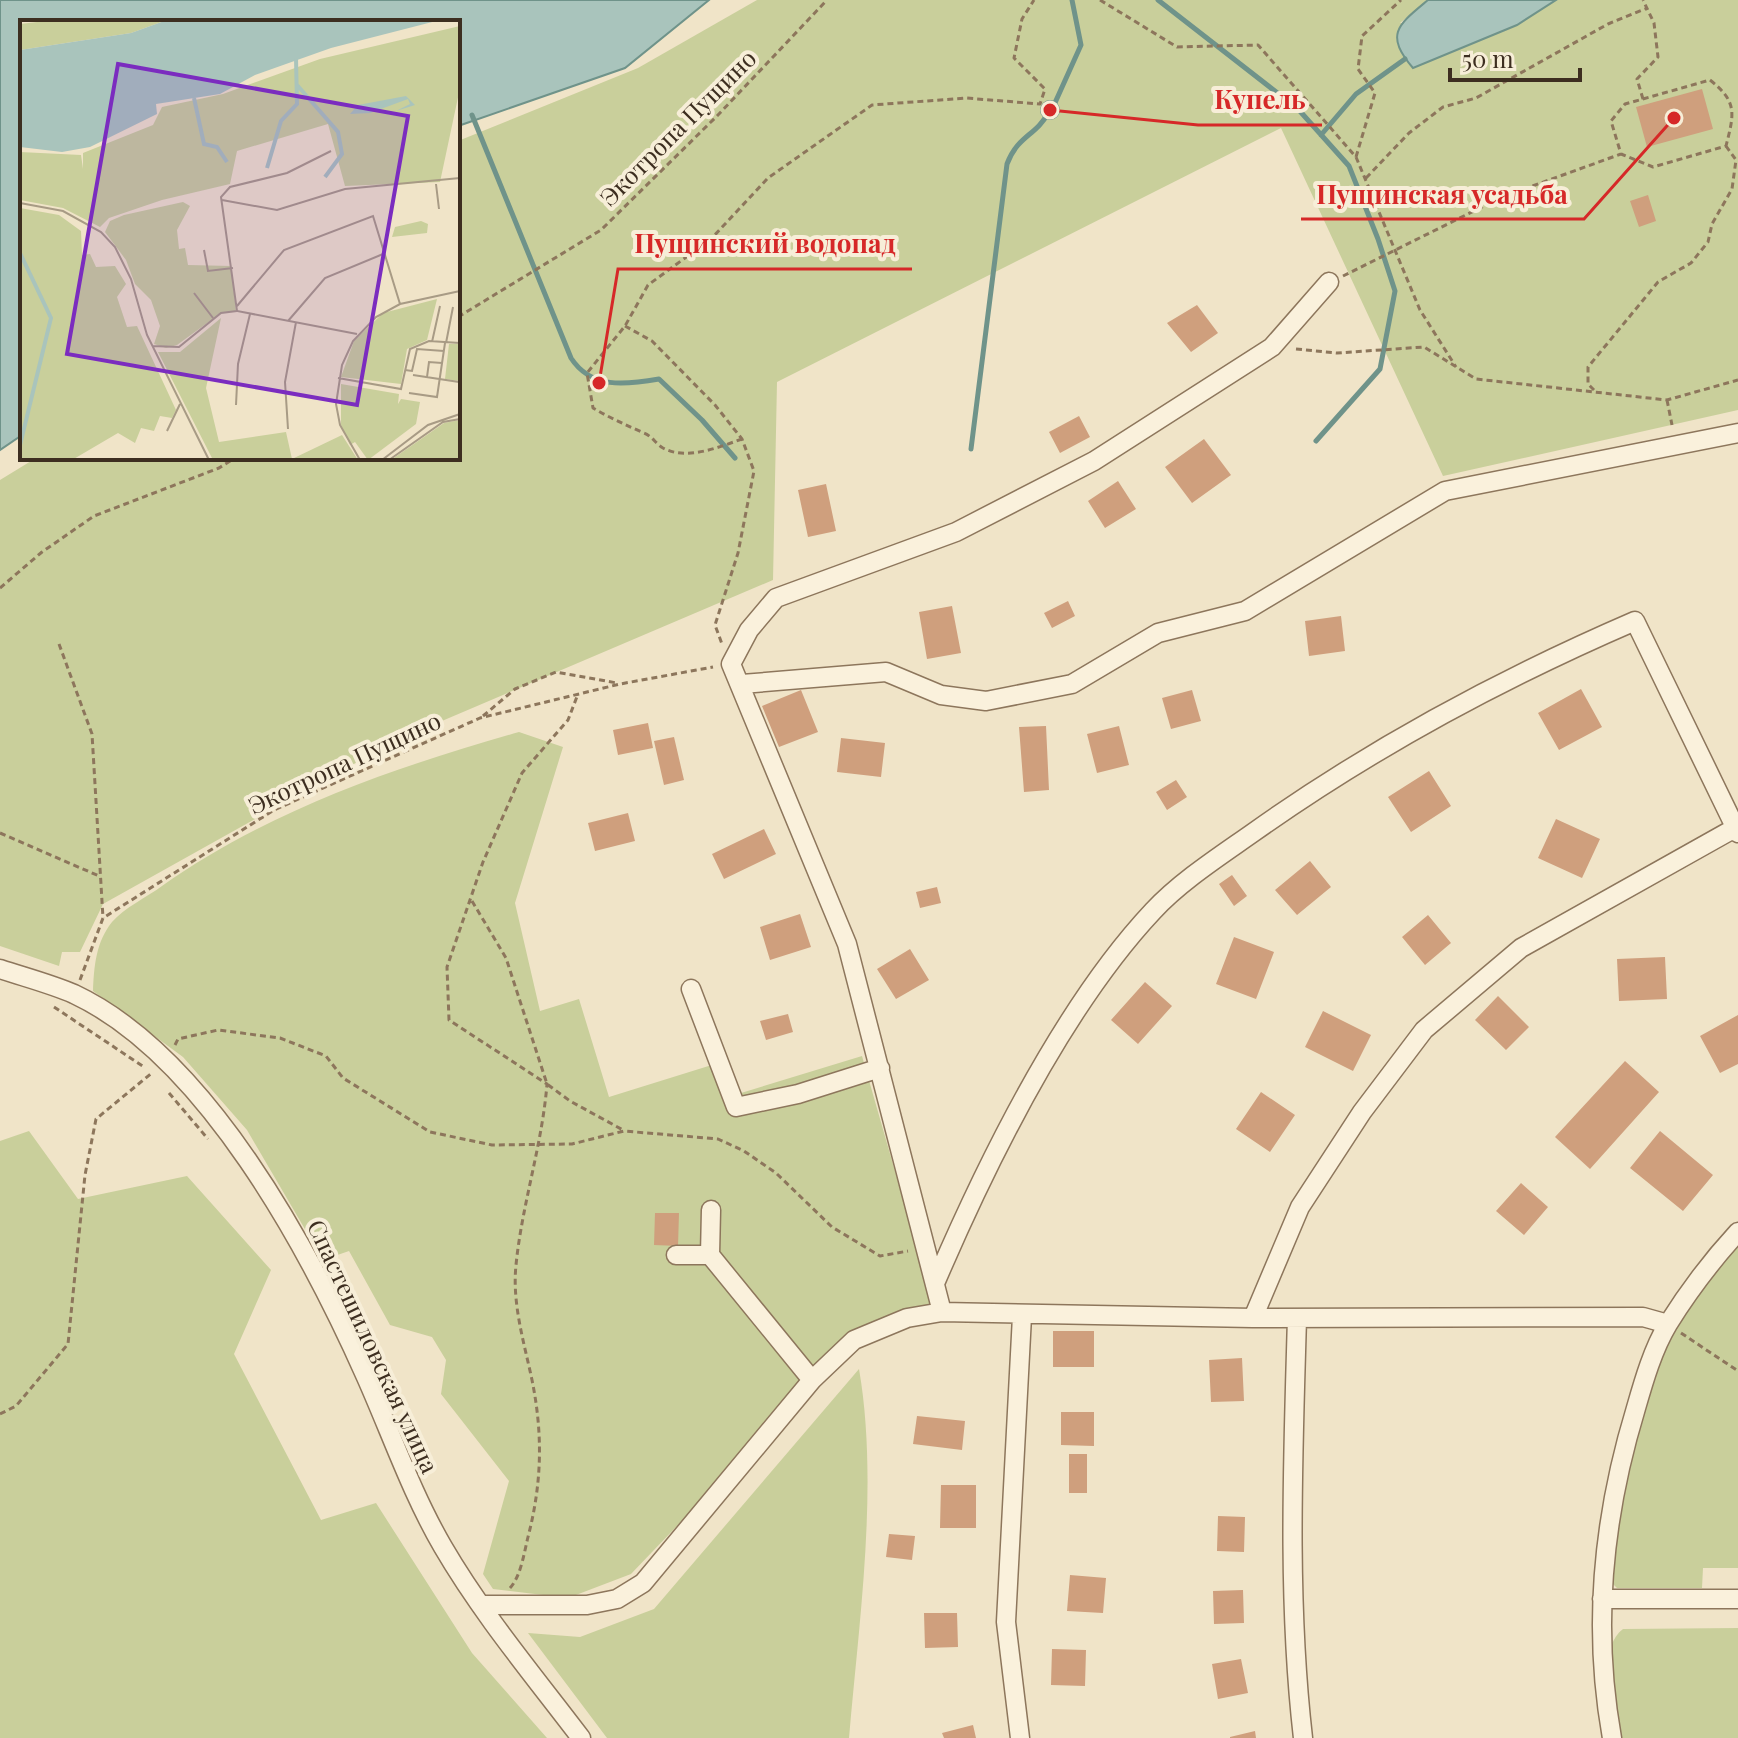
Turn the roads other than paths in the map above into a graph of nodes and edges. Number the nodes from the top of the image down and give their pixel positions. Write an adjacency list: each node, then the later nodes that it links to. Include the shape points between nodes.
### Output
1 (1329, 282): 3 (street, via 1272,347 1094,461 956,532 776,598 749,630 731,664)
2 (1738, 433): 3 (street, via 1445,491 1245,611 1158,633 1072,684 986,701 941,695 886,672)
3 (742, 684): 7 (street, via 847,944)
4 (1737, 831): 12 (street, via 1635,621 1572,648 1337,777 1221,855 1154,910 1078,1006 993,1158); 15 (street, via 1521,948 1424,1030 1300,1207)
5 (0, 969): 21 (street, Спастешиловская улица, via 75,995 127,1028 159,1068 217,1120 297,1236 443,1546)
6 (691, 989): 7 (street, via 736,1107)
7 (880, 1068): 12 (street)
8 (711, 1210): 11 (street)
9 (1738, 1232): 17 (street)
10 (676, 1255): 11 (street)
11 (710, 1255): 18 (street)
12 (936, 1281): 13 (street)
13 (942, 1312): 14 (street); 18 (street, via 907,1318 854,1340)
14 (1022, 1316): 15 (street); 23 (street, via 1006,1622)
15 (1253, 1318): 16 (street)
16 (1297, 1318): 17 (street, via 1643,1317); 24 (street, via 1292,1553)
17 (1668, 1324): 19 (street, via 1648,1366 1618,1465)
18 (812, 1380): 21 (street, via 643,1583 617,1599 587,1605)
19 (1602, 1599): 20 (street); 25 (street, via 1604,1696)
20 (1738, 1599)
21 (483, 1605): 22 (street, Спастешиловская улица)
22 (581, 1738)
23 (1020, 1738)
24 (1303, 1738)
25 (1612, 1738)

